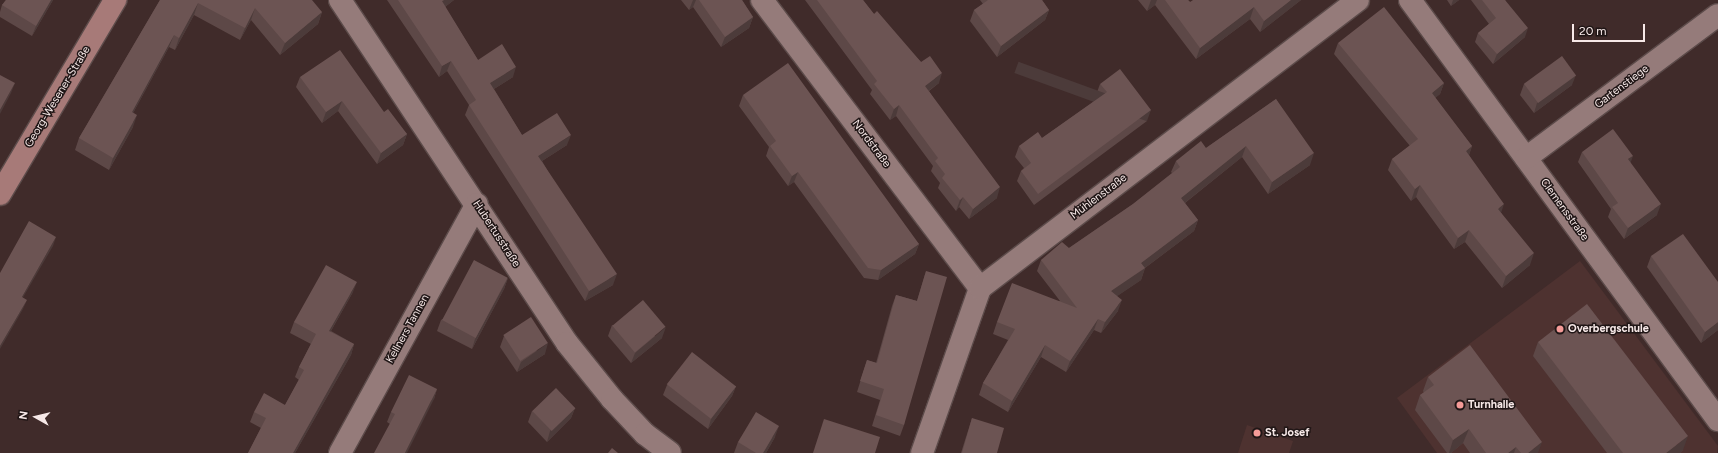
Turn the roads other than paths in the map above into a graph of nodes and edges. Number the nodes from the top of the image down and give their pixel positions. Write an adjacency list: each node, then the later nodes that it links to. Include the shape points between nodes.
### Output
1 (116, 0): 8 (street, Georg-Wesener-Straße)
2 (340, 0): 9 (street, Hubertusstraße)
3 (762, 0): 10 (street, Nordstraße)
4 (1358, 0): 10 (street, Mühlenstraße)
5 (1410, 0): 7 (street, Clemensstraße)
6 (1718, 15): 7 (street, Gartenstiege)
7 (1526, 158): 11 (street, Clemensstraße)
8 (0, 194)
9 (477, 204): 12 (street, Kellners Tannen); 13 (street, Hubertusstraße, via 567,343 612,399 645,434)
10 (980, 288): 14 (street)
11 (1718, 420)
12 (340, 453)
13 (670, 453)
14 (922, 453)

